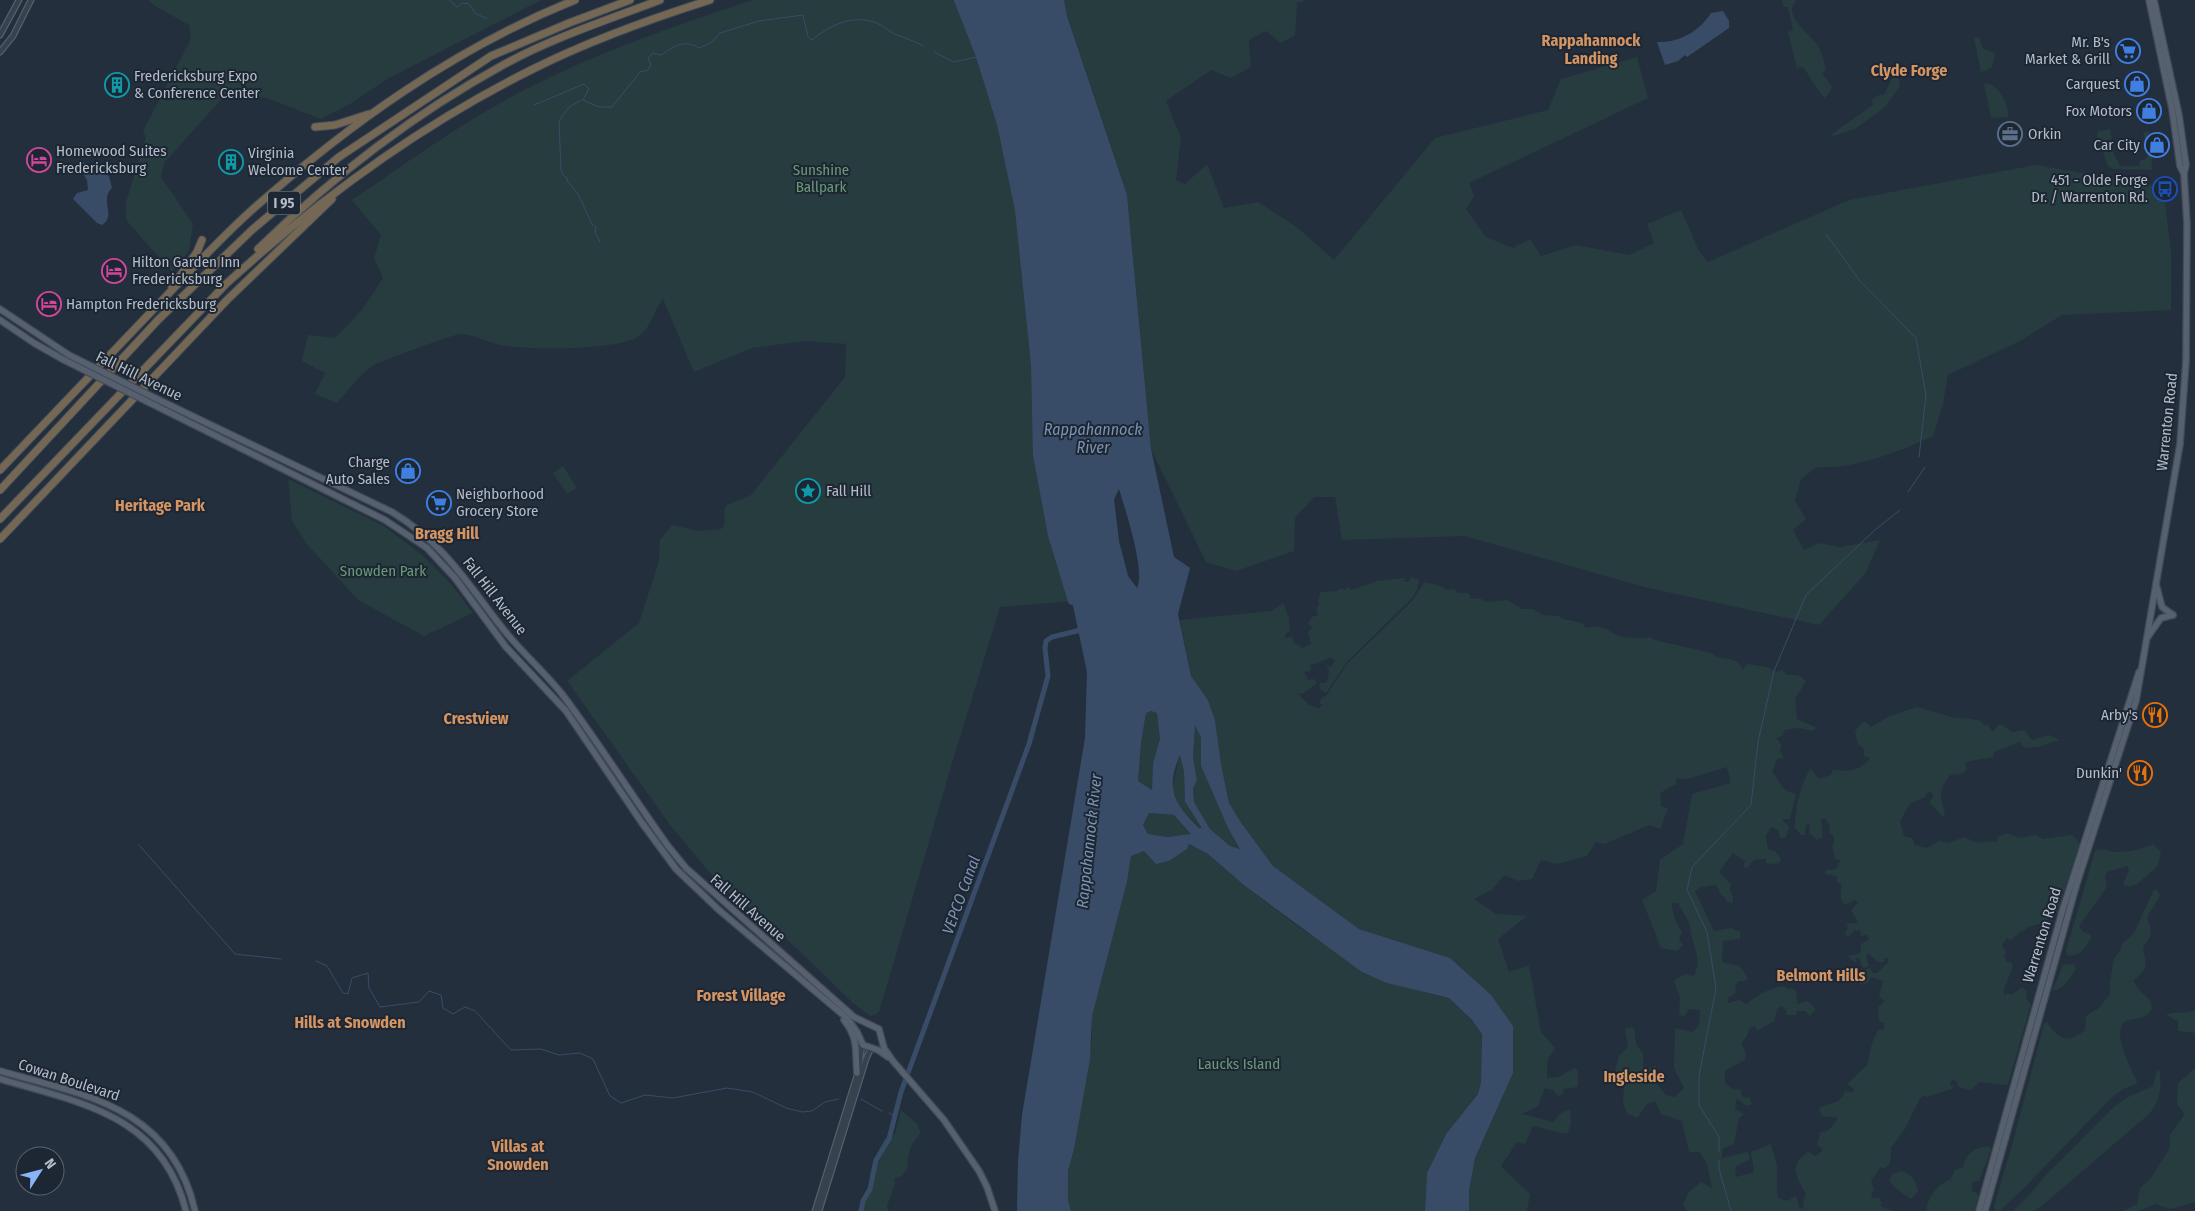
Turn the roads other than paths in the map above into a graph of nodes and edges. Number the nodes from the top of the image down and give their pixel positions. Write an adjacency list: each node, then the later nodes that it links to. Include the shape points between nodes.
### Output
1 (19, 0): 9 (street)
2 (31, 0): 10 (street, via 13,36)
3 (575, 0): 11 (highway, I 95, via 458,58)
4 (630, 0): 22 (highway, I 95, via 491,56 339,157 253,229 158,320)
5 (660, 0): 16 (highway, I 95, via 558,38 511,61 410,121 322,189)
6 (710, 0): 13 (highway, I 95, via 646,21 533,68 465,105)
7 (2149, 0): 14 (main road, Warrenton Road)
8 (2154, 0): 14 (main road, Warrenton Road, via 2182,129)
9 (0, 35)
10 (0, 52)
11 (371, 113): 12 (highway, via 334,125); 17 (highway, I 95, via 251,211)
12 (315, 127)
13 (363, 171): 16 (highway, I 95, via 335,190); 24 (highway, via 228,299)
14 (2184, 174): 25 (main road, Warrenton Road, via 2187,224 2183,421)
15 (202, 240): 17 (highway)
16 (226, 284): 23 (highway, I 95)
17 (170, 292): 21 (highway, I 95)
18 (0, 309): 20 (main road, Fall Hill Avenue)
19 (0, 320): 20 (main road, Fall Hill Avenue, via 34,343)
20 (66, 358): 27 (main road, Fall Hill Avenue, bridge, via 399,516 442,550); 28 (main road, Fall Hill Avenue, bridge, via 386,520 409,535 427,548 455,578)
21 (0, 470)
22 (0, 490)
23 (0, 519)
24 (0, 539)
25 (2156, 581): 26 (main road, Warrenton Road); 26 (main road, via 2162,607 2173,615 2160,618)
26 (2145, 640): 29 (main road, Warrenton Road)
27 (517, 645): 28 (main road); 31 (main road, Fall Hill Avenue, via 564,697 686,868 854,1017)
28 (506, 646): 30 (main road, Fall Hill Avenue, via 566,711 676,869 697,891)
29 (2140, 670): 45 (main road, Warrenton Road, via 2062,912); 46 (main road, Warrenton Road, via 2134,709 2077,884)
30 (817, 994): 32 (main road, Fall Hill Avenue, via 848,1019); 38 (main road, via 850,1029 857,1049)
31 (870, 1026): 32 (main road, via 862,1030); 33 (main road, Fall Hill Avenue, via 878,1029)
32 (859, 1037): 34 (main road, Fall Hill Avenue)
33 (882, 1038): 35 (main road); 36 (main road, Fall Hill Avenue, via 884,1048)
34 (862, 1044): 35 (main road, Fall Hill Avenue); 38 (street)
35 (872, 1048): 36 (main road, Fall Hill Avenue); 43 (street)
36 (894, 1062): 44 (main road, Fall Hill Avenue, via 944,1120 979,1171)
37 (0, 1070): 41 (main road, Cowan Boulevard, via 107,1103 133,1117 165,1147 183,1177)
38 (857, 1073): 42 (street)
39 (0, 1079): 40 (main road, Cowan Boulevard, via 98,1109 126,1123 158,1154 175,1182)
40 (186, 1211)
41 (195, 1211)
42 (814, 1211)
43 (820, 1211)
44 (995, 1211)
45 (1979, 1211)
46 (1986, 1211)

